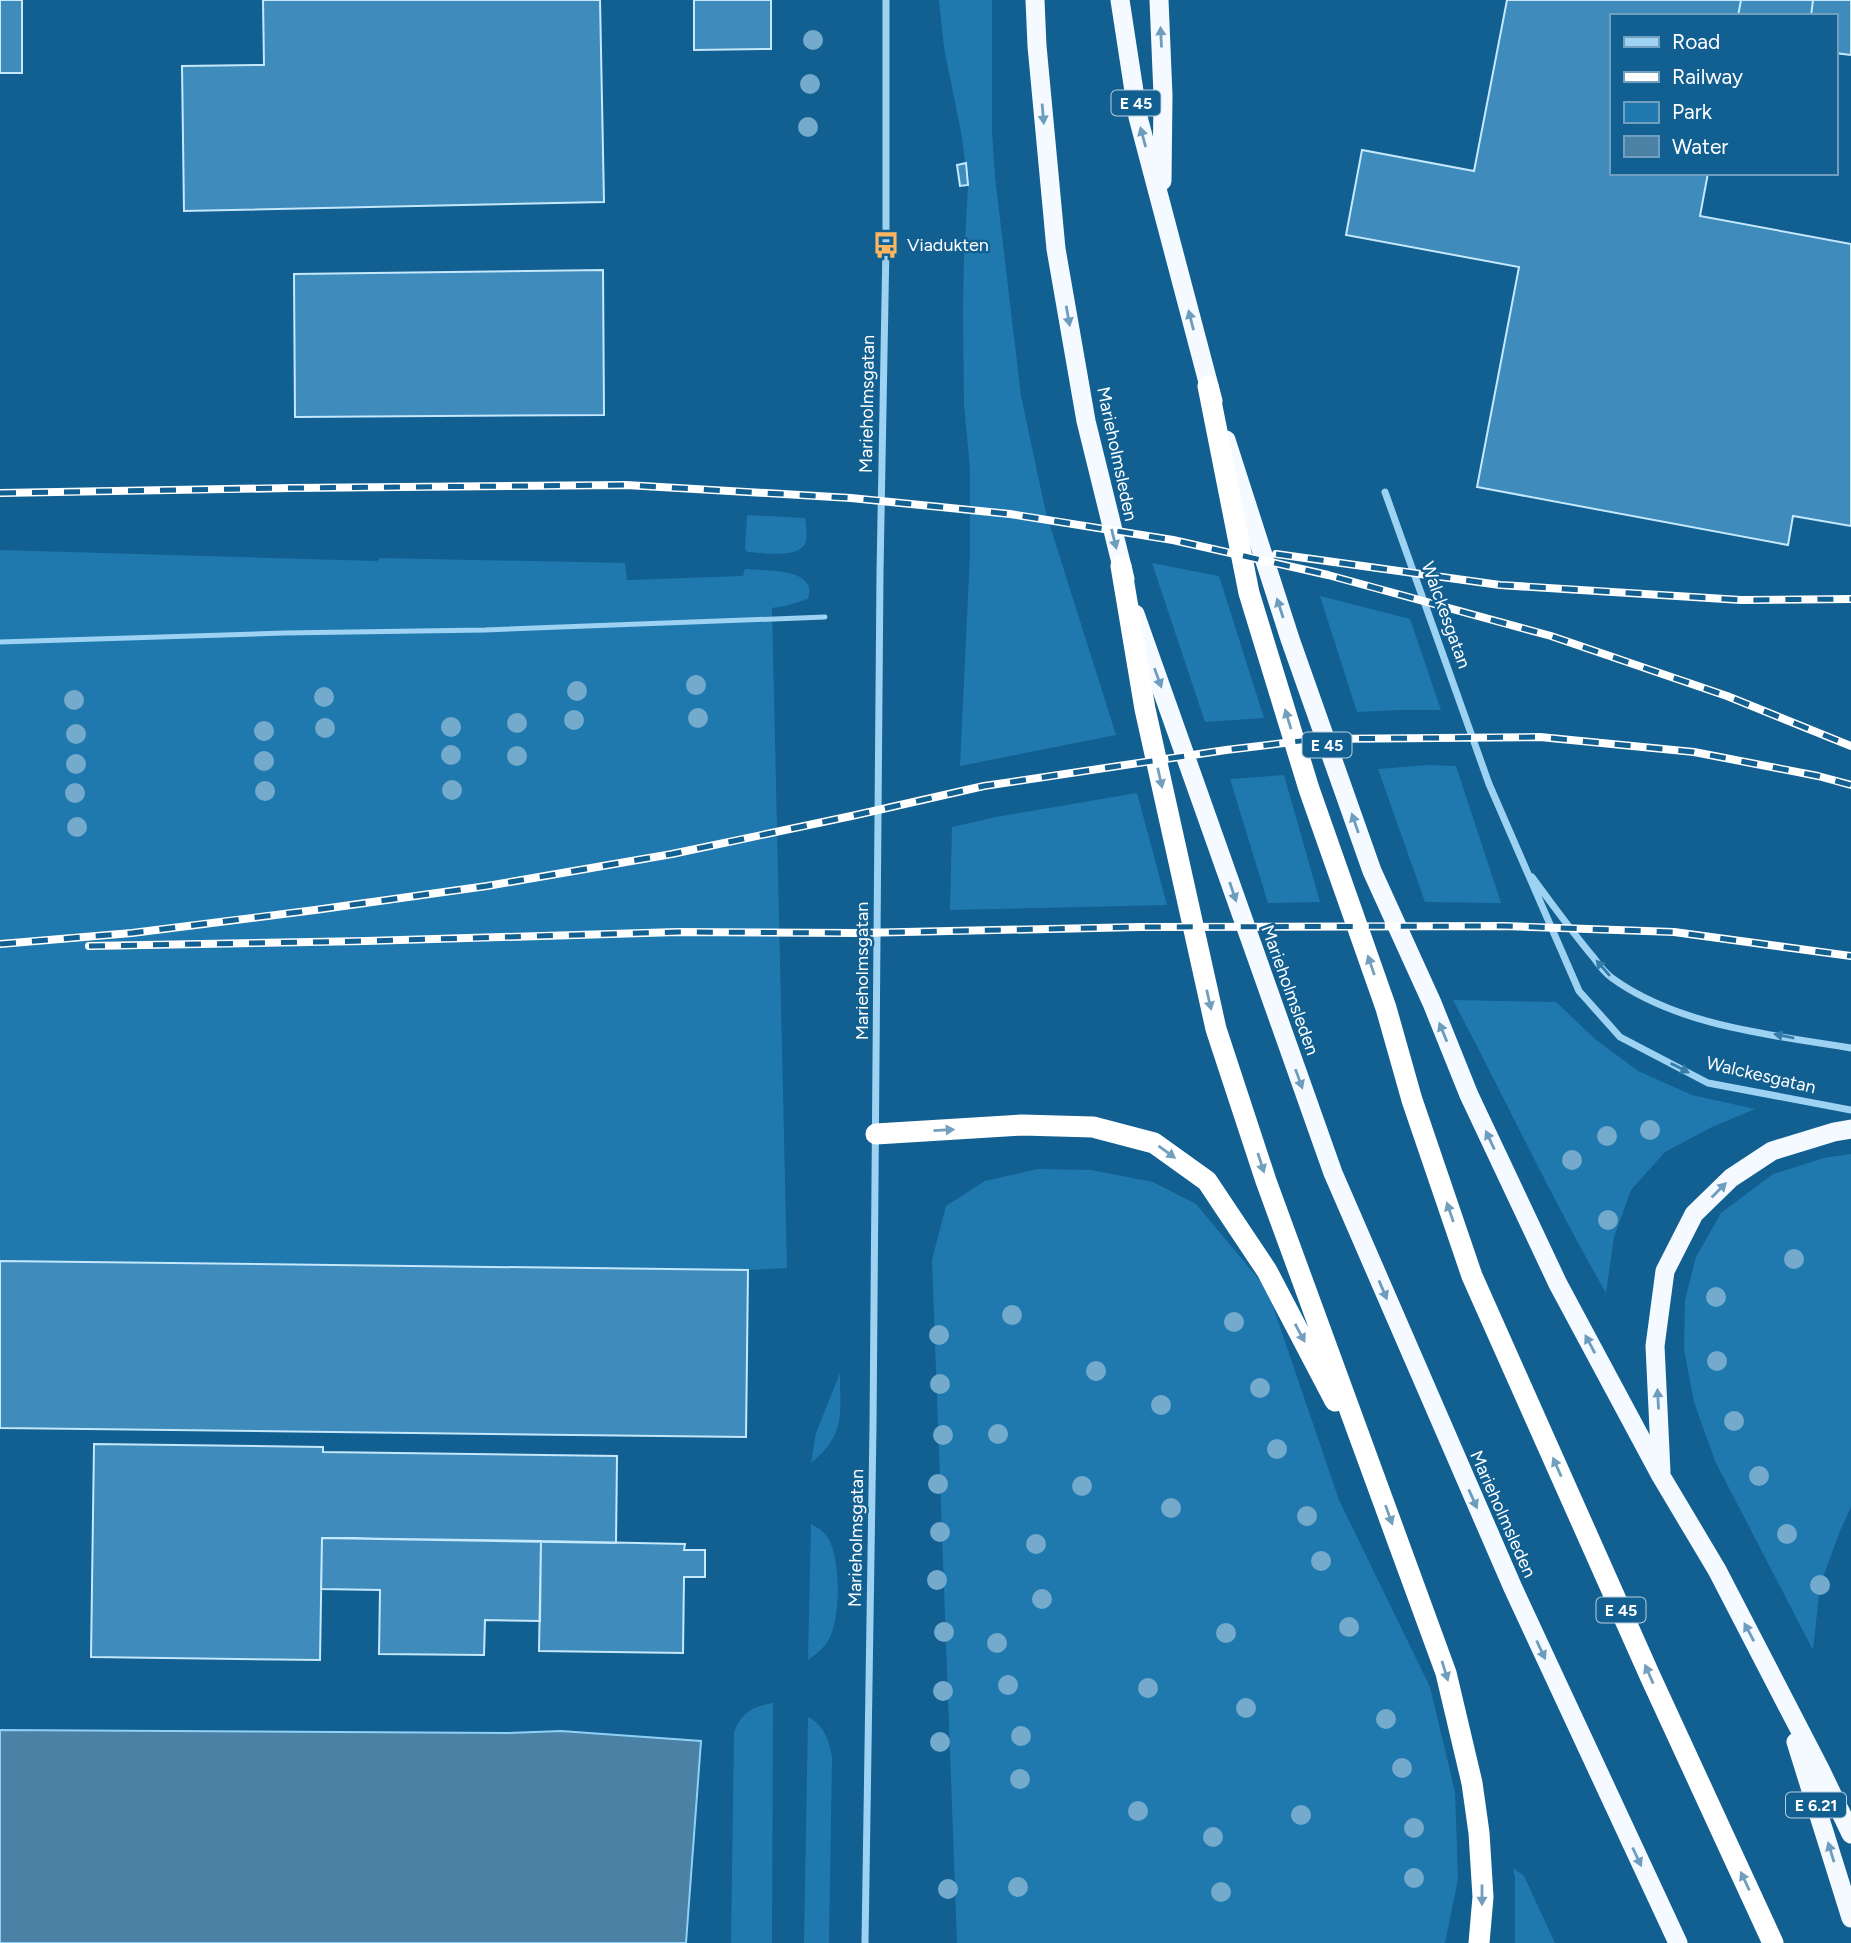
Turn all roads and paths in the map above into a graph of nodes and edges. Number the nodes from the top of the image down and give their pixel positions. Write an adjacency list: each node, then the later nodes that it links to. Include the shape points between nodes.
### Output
1 (886, 0): 15 (street, Marieholmsgatan)
2 (1035, 0): 8 (highway, Marieholmsleden, one-way to 8, via 1056,249 1086,421)
3 (1119, 0): 5 (highway, E 45, one-way to 3, via 1138,117)
4 (1159, 0): 5 (highway, one-way to 4)
5 (1161, 203): 6 (highway, E 45, one-way to 5)
6 (1208, 386): 16 (highway, E 45, one-way to 6, via 1552,1272 1372,871); 24 (highway, E 45, one-way to 6, via 1472,1276 1386,1008 1309,789 1249,593)
7 (1385, 492): 11 (street, Walckesgatan, via 1489,784)
8 (1121, 566): 17 (highway, one-way to 17, via 1145,709 1216,1029 1266,1181); 23 (highway, Marieholmsleden, one-way to 23, via 1333,1173 1507,1576)
9 (825, 617): 10 (lane, via 485,631)
10 (0, 642)
11 (1523, 865): 12 (street, Walckesgatan, one-way to 11, via 1694,1018 1659,1006 1610,977); 13 (street, Walckesgatan, one-way to 13, via 1580,991 1620,1037 1708,1083)
12 (1851, 1048)
13 (1851, 1110)
14 (1851, 1129): 16 (highway, E 45, one-way to 14, via 1655,1346 1665,1271 1695,1214 1731,1178 1772,1151)
15 (876, 1134): 17 (highway, one-way to 17, via 1023,1125 1093,1127 1154,1143 1207,1181 1268,1271); 21 (street, Marieholmsgatan)
16 (1661, 1472): 18 (highway, E 45, one-way to 16)
17 (1375, 1477): 22 (highway, one-way to 22, via 1447,1673 1460,1727 1479,1833 1483,1897)
18 (1781, 1693): 19 (highway, E 45); 20 (highway, E 6.21, one-way to 18)
19 (1851, 1834)
20 (1851, 1918)
21 (865, 1943)
22 (1479, 1943)
23 (1678, 1943)
24 (1773, 1943)

